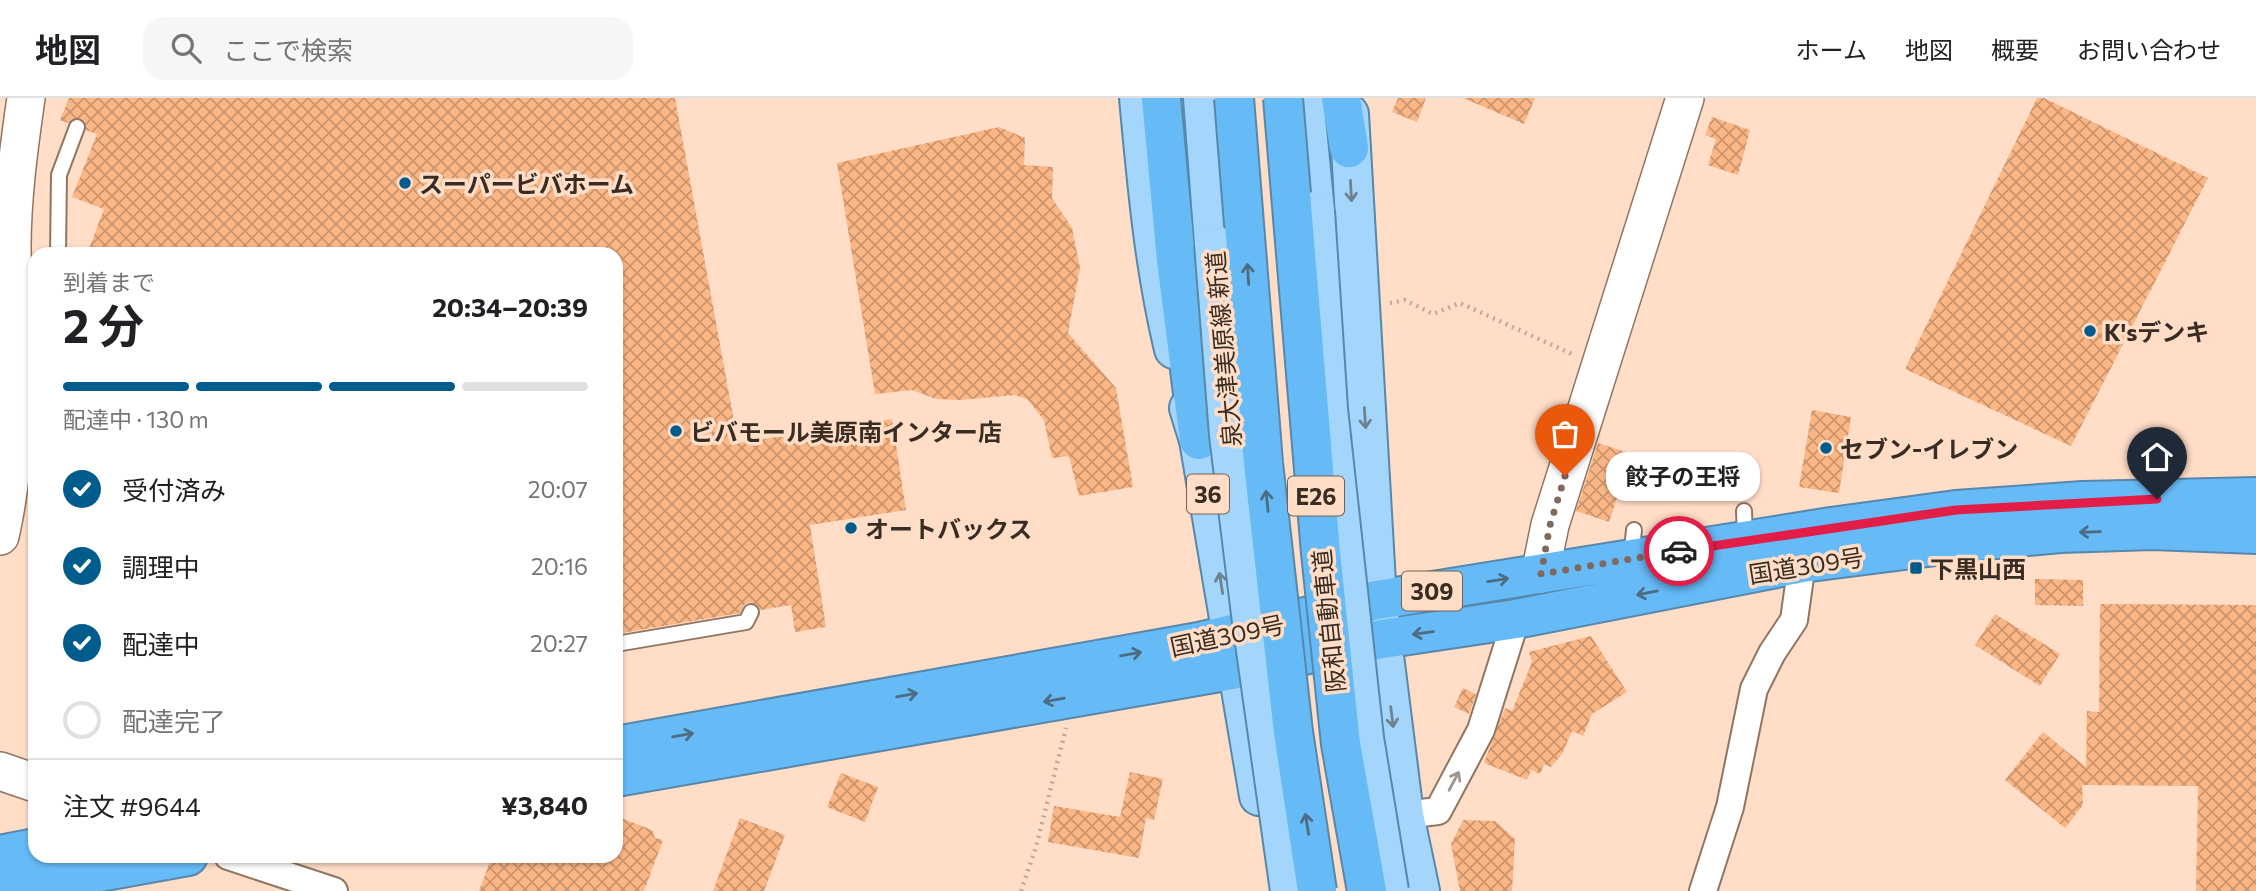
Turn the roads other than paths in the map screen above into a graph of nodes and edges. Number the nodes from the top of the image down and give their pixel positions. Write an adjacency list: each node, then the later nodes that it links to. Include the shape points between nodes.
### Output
1 (26, 98): 16 (street, via 12,244)
2 (1139, 98): 18 (main road, 36, via 1160,292)
3 (1161, 98): 18 (highway, via 1176,260)
4 (1182, 98): 14 (highway)
5 (1203, 98): 14 (main road, 泉大津美原線 新道 / 36)
6 (1234, 98): 44 (highway, 阪和自動車道 / E26, one-way to 6, bridge, via 1293,732 1263,463)
7 (1283, 98): 45 (highway, 阪和自動車道 / E26, bridge, via 1322,567 1341,744)
8 (1304, 98): 46 (main road, bridge, via 1328,410 1364,738)
9 (1341, 98): 13 (highway)
10 (1349, 98): 13 (main road)
11 (1685, 98): 23 (street, via 1603,376 1550,525)
12 (77, 127): 15 (lane, via 59,175)
13 (1349, 148): 24 (main road, one-way to 24)
14 (1204, 245): 18 (main road, 泉大津美原線 新道 / 36, bridge)
15 (58, 247)
16 (8, 355): 17 (street)
17 (25, 418): 21 (street)
18 (1214, 438): 29 (main road, 36, one-way to 18); 43 (main road, 泉大津美原線 新道 / 36, bridge, via 1252,622)
19 (2256, 497): 23 (highway, 国道309号 / 309, via 2083,501 1745,526 1632,545)
20 (2256, 534): 22 (highway, 国道309号 / 309, one-way to 22, via 2060,533)
21 (0, 536)
22 (1802, 563): 26 (highway, 国道309号 / 309, one-way to 26); 48 (street, via 1794,620 1754,689 1730,807)
23 (1541, 574): 24 (highway, 国道309号 / 309, one-way to 23)
24 (1377, 600): 27 (main road); 29 (highway, 国道309号 / 309)
25 (751, 612): 28 (lane, via 746,622)
26 (1516, 619): 27 (highway, 国道309号 / 309, one-way to 27); 34 (street, one-way to 26, via 1438,811 1481,730)
27 (1382, 639): 29 (highway, 国道309号 / 309); 34 (main road, one-way to 34)
28 (623, 642)
29 (1233, 652): 30 (highway, 国道309号 / 309, one-way to 29); 32 (highway, 国道309号 / 309, one-way to 32, via 1073,697); 42 (main road, 36)
30 (623, 745)
31 (0, 771): 33 (street)
32 (623, 776)
33 (28, 781)
34 (1404, 815): 47 (main road)
35 (28, 849): 36 (highway)
36 (0, 855)
37 (155, 863): 39 (highway)
38 (249, 863): 41 (street)
39 (112, 872): 40 (highway)
40 (0, 890)
41 (334, 891)
42 (1276, 891)
43 (1290, 891)
44 (1317, 891)
45 (1367, 891)
46 (1389, 891)
47 (1420, 891)
48 (1703, 891)

